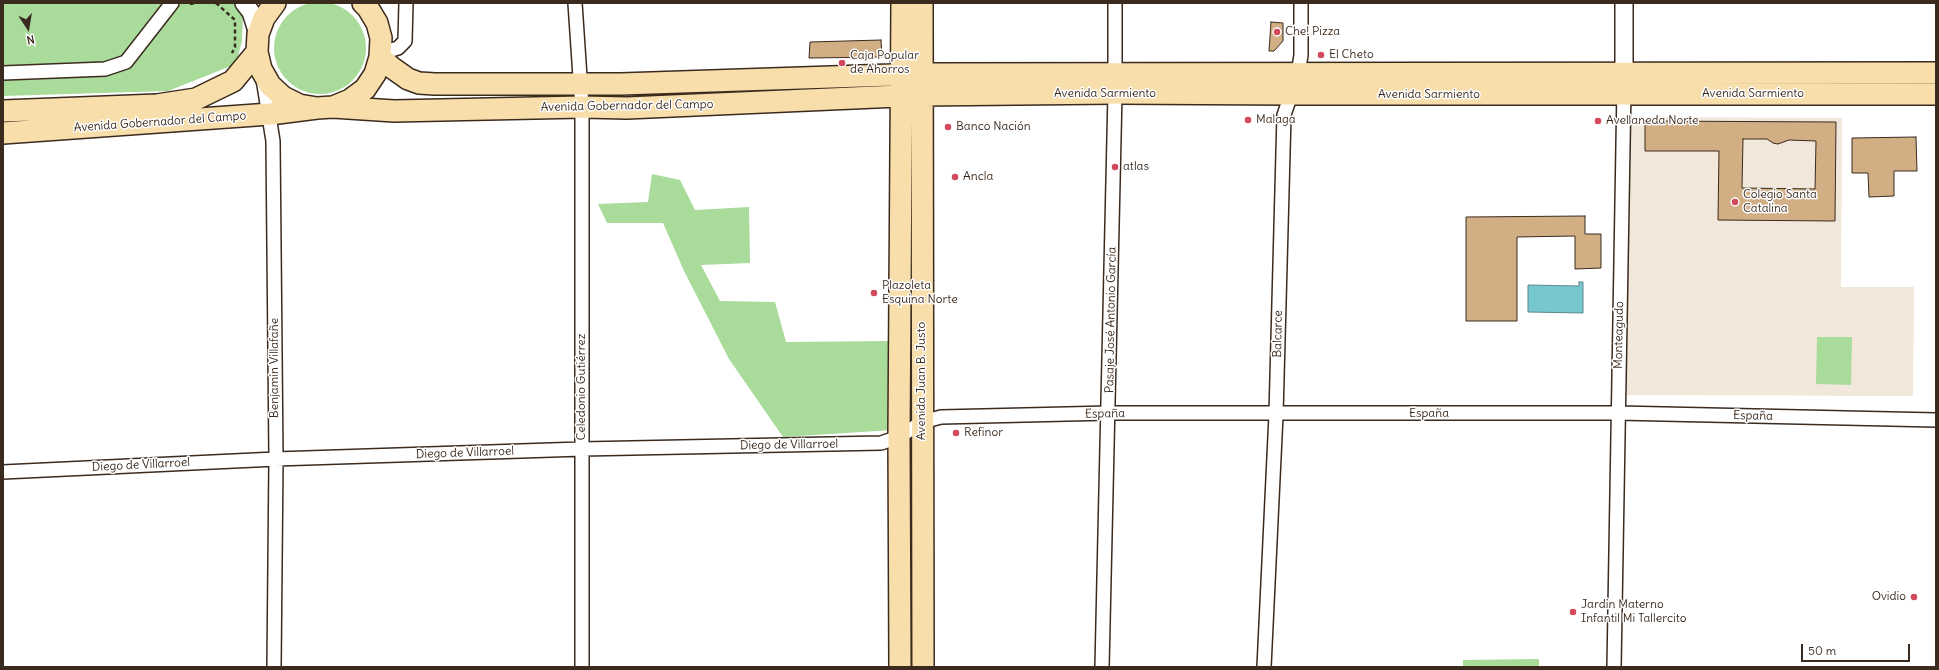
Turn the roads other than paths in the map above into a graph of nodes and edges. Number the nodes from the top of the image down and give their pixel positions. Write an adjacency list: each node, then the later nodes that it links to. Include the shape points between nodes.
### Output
1 (172, 3): 14 (street, via 126,62 106,69)
2 (244, 3): 12 (street, via 251,12)
3 (276, 3): 12 (main road, Avenida Gobernador del Campo, via 264,18)
4 (363, 3): 13 (main road, via 377,23 381,38)
5 (406, 3): 13 (street, via 405,41 398,48)
6 (575, 3): 19 (street, Celedonio Gutiérrez)
7 (902, 3): 16 (main road)
8 (922, 3): 17 (main road)
9 (1115, 3): 20 (street, Pasaje José Antonio García)
10 (1301, 3): 18 (street, Balcarce, via 1301,55)
11 (1624, 3): 21 (street, Monteagudo)
12 (259, 52): 25 (main road, via 270,85 283,97 300,105); 27 (main road, Avenida Gobernador del Campo, via 233,81 196,99 157,105); 28 (street, Benjamín Villafañe)
13 (381, 55): 19 (main road, Avenida Gobernador del Campo, via 400,75 424,84); 25 (main road, via 375,74 365,89 350,100)
14 (3, 73)
15 (1936, 73): 21 (main road, Avenida Sarmiento)
16 (901, 74): 17 (main road, Avenida Gobernador del Campo); 19 (main road, Avenida Gobernador del Campo); 24 (main road)
17 (922, 74): 20 (main road, Avenida Sarmiento); 24 (main road)
18 (1298, 74): 20 (main road, Avenida Sarmiento); 21 (main road, Avenida Sarmiento); 22 (street, Balcarce)
19 (581, 83): 26 (street, Celedonio Gutiérrez)
20 (1115, 83): 22 (main road, Avenida Sarmiento); 24 (main road, Avenida Sarmiento); 30 (street, Pasaje José Antonio García)
21 (1624, 85): 22 (main road, Avenida Sarmiento); 23 (main road, Avenida Sarmiento); 31 (street, Monteagudo)
22 (1291, 94): 32 (street, Balcarce, via 1284,115)
23 (1936, 94)
24 (912, 96): 26 (main road, Avenida Gobernador del Campo, via 628,108); 34 (main road, Avenida Juan B. Justo); 35 (main road, Avenida Juan B. Justo)
25 (325, 107): 26 (main road, Avenida Gobernador del Campo, via 394,112); 28 (main road, Avenida Gobernador del Campo)
26 (582, 107): 36 (street, Celedonio Gutiérrez)
27 (3, 111)
28 (270, 114): 29 (main road, Avenida Gobernador del Campo); 37 (street, Benjamín Villafañe, via 273,141)
29 (3, 132)
30 (1109, 413): 32 (street, España); 34 (street, España, via 942,417); 43 (street, Pasaje José Antonio García)
31 (1618, 413): 32 (street, España); 33 (street, España); 45 (street, Monteagudo)
32 (1276, 414): 44 (street, Balcarce)
33 (1936, 420)
34 (922, 422): 35 (street, Diego de Villarroel); 42 (main road, Avenida Juan B. Justo)
35 (898, 437): 36 (street, Diego de Villarroel, via 881,443); 41 (main road, Avenida Juan B. Justo)
36 (582, 449): 37 (street, Diego de Villarroel); 40 (street, Celedonio Gutiérrez)
37 (276, 459): 38 (street, Diego de Villarroel); 39 (street, Benjamín Villafañe)
38 (3, 472)
39 (274, 667)
40 (582, 667)
41 (900, 667)
42 (923, 667)
43 (1102, 667)
44 (1264, 667)
45 (1614, 667)

